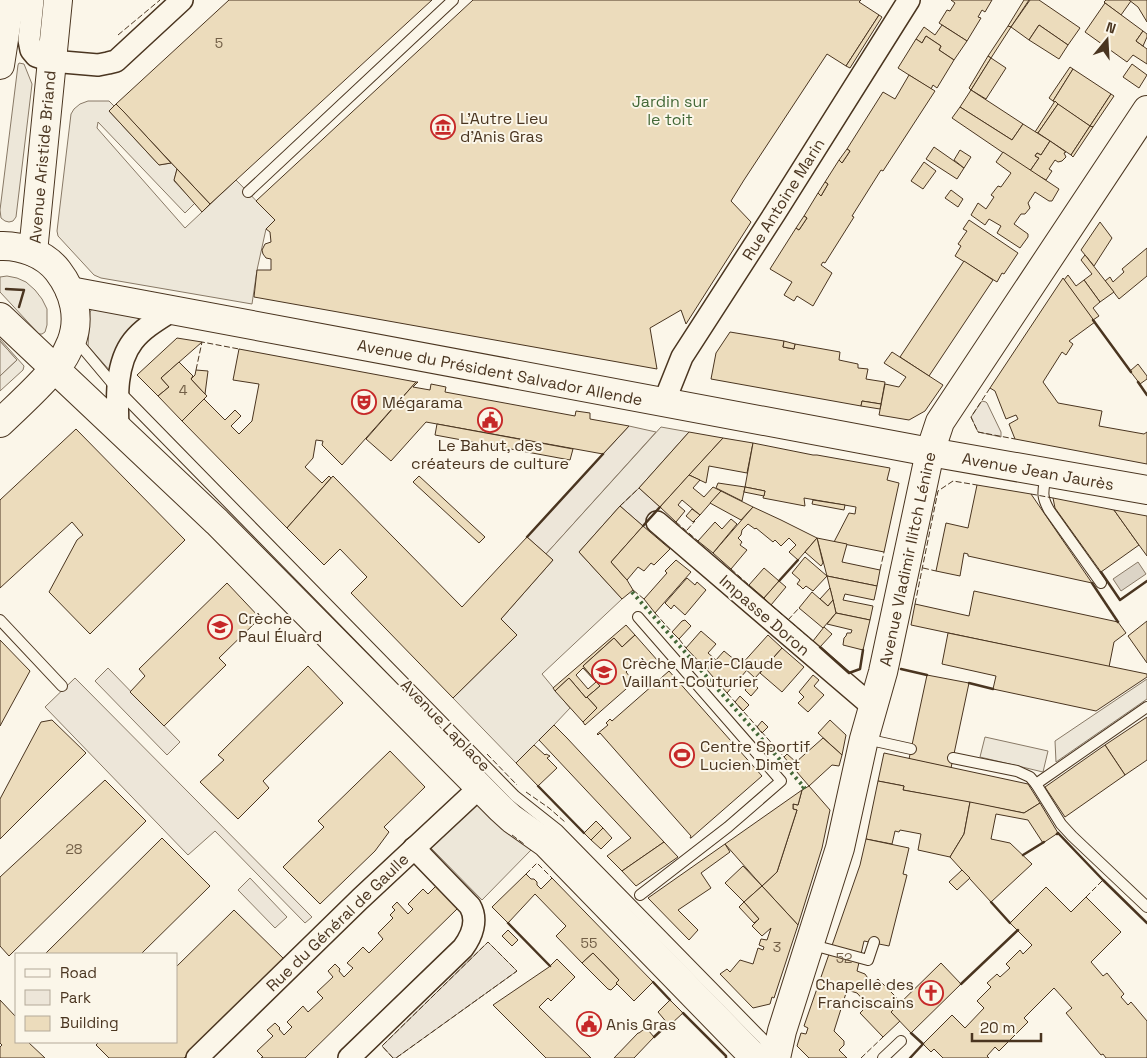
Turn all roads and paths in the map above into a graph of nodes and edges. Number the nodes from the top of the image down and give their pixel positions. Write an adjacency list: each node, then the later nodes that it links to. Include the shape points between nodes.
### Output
1 (10, 0): 8 (main road)
2 (33, 0): 7 (street, Avenue Aristide Briand, via 29,35 31,50 36,56)
3 (58, 0): 7 (main road, Avenue Aristide Briand)
4 (182, 0): 7 (street, via 116,61 98,64)
5 (453, 0): 10 (lane)
6 (909, 0): 19 (street, Rue Antoine Marin, via 682,357)
7 (51, 61): 12 (main road, Avenue Aristide Briand)
8 (0, 65)
9 (1147, 110): 22 (main road, Avenue Vladimir Ilitch Lénine, via 940,422)
10 (248, 192)
11 (0, 246): 12 (main road, Avenue Aristide Briand)
12 (33, 252): 13 (main road, Avenue Aristide Briand, via 56,269)
13 (70, 291): 14 (main road, Avenue du Président Salvador Allende); 16 (main road, Avenue Aristide Briand, via 75,314)
14 (173, 310): 18 (street, via 133,342 124,356); 19 (main road, Avenue du Président Salvador Allende)
15 (0, 317): 17 (main road, Avenue Laplace)
16 (73, 337): 17 (main road, Avenue Aristide Briand); 18 (lane, Avenue Laplace)
17 (55, 368): 20 (main road, Avenue Aristide Briand); 21 (main road, Avenue Laplace)
18 (118, 389): 21 (street); 45 (lane, Avenue Laplace, via 514,796 558,830 763,1039)
19 (664, 402): 22 (main road, Avenue du Président Salvador Allende)
20 (0, 423)
21 (118, 428): 36 (main road, Avenue Laplace, via 217,522)
22 (930, 452): 23 (main road, Avenue Jean Jaurès); 30 (main road, Avenue Vladimir Ilitch Lénine)
23 (1046, 473): 24 (main road, Avenue Jean Jaurès); 26 (lane, via 1044,501)
24 (1147, 490)
25 (657, 522): 30 (street, Impasse Doron)
26 (1101, 583)
27 (638, 617): 38 (lane, via 781,782)
28 (0, 620): 29 (lane)
29 (62, 686)
30 (873, 707): 32 (main road, Avenue Vladimir Ilitch Lénine)
31 (1147, 707): 35 (lane)
32 (864, 739): 33 (lane); 41 (main road, Avenue Vladimir Ilitch Lénine, via 840,848)
33 (911, 749)
34 (953, 758): 35 (lane, via 1017,771)
35 (1036, 784): 39 (lane, via 1061,824)
36 (479, 788): 37 (street, Rue du Général de Gaulle); 45 (main road, Avenue Laplace, via 512,819 546,843)
37 (414, 848): 43 (street, Rue du Général de Gaulle); 44 (street, via 470,906 472,934 463,948)
38 (640, 895)
39 (1147, 907)
40 (874, 942): 41 (lane, via 868,960)
41 (809, 944): 45 (main road, Avenue Vladimir Ilitch Lénine)
42 (900, 1041): 46 (lane)
43 (197, 1058)
44 (349, 1058)
45 (770, 1058)
46 (883, 1058)

